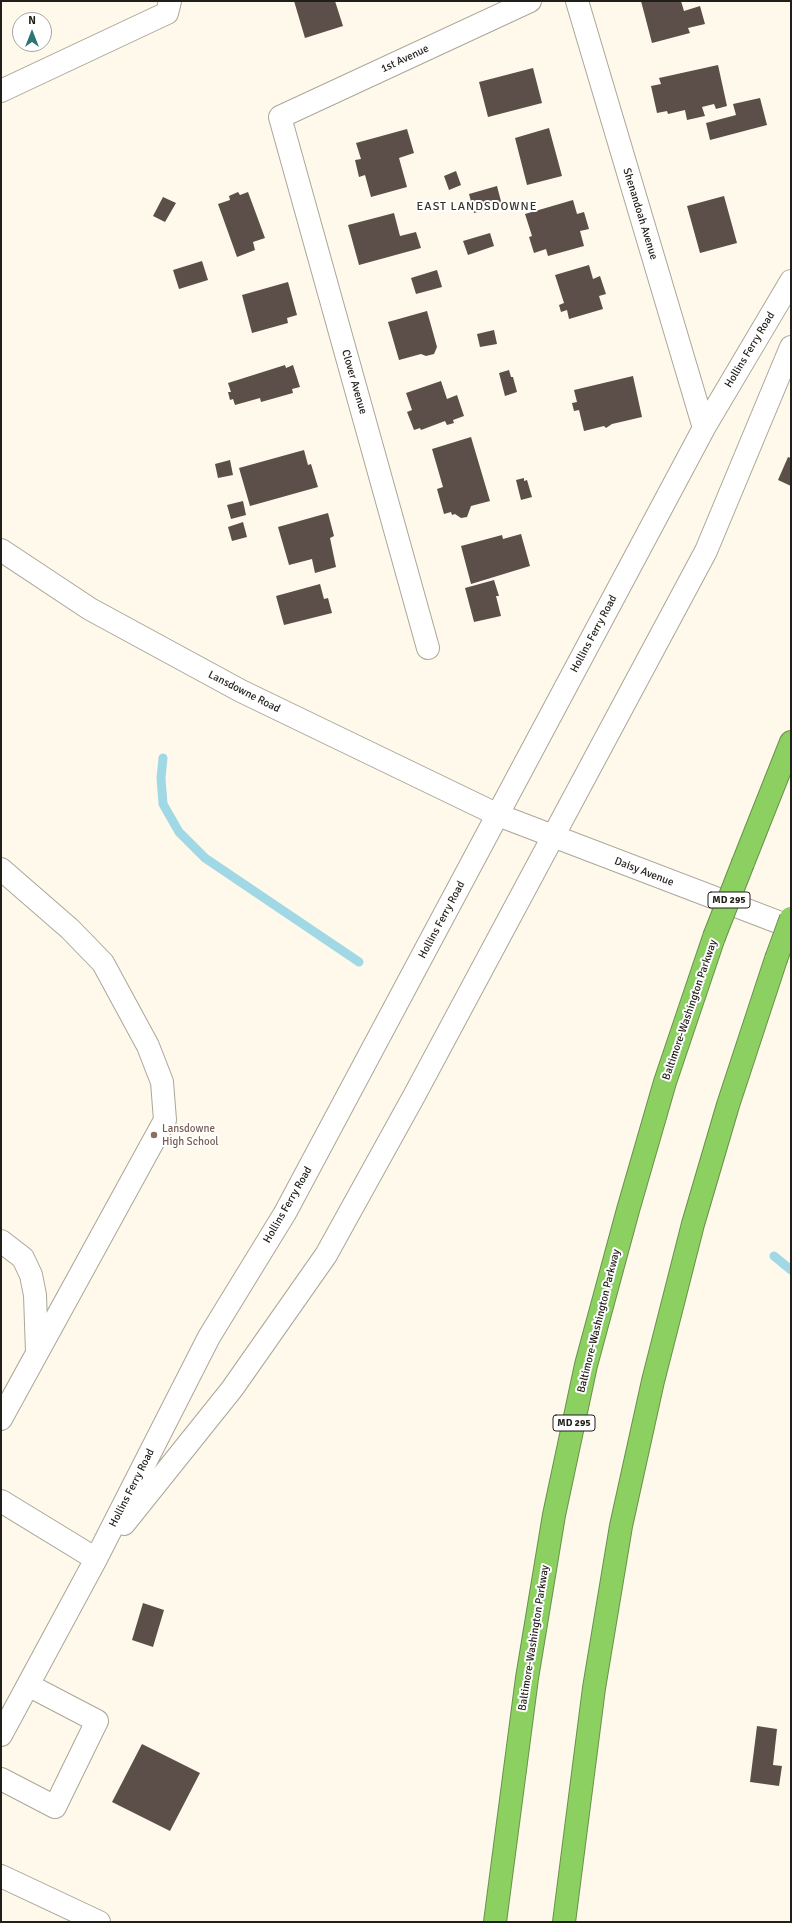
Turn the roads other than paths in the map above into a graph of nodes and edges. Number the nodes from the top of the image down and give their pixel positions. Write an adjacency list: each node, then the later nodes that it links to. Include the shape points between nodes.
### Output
1 (170, 1): 4 (street, via 167,13)
2 (530, 1): 5 (street, 1st Avenue)
3 (577, 1): 8 (street, Shenandoah Avenue)
4 (1, 91)
5 (280, 117): 10 (street, Clover Avenue)
6 (791, 281): 8 (street, Hollins Ferry Road)
7 (791, 348): 13 (street, Hollins Ferry Road, via 706,551)
8 (704, 428): 12 (street, Hollins Ferry Road)
9 (1, 550): 12 (street, Lansdowne Road, via 90,609 241,691)
10 (428, 648)
11 (791, 742): 27 (highway, Baltimore-Washington Parkway / MD 295, bridge, via 714,938 665,1082 586,1365 554,1515 527,1678)
12 (498, 815): 13 (street, Daisy Avenue); 21 (street, Hollins Ferry Road, via 285,1213 208,1337)
13 (551, 837): 16 (street, Daisy Avenue); 21 (street, Hollins Ferry Road, via 326,1256 232,1389)
14 (1, 869): 18 (street, via 70,929 103,963 148,1046 162,1082 164,1120)
15 (791, 918): 28 (highway, bridge, via 728,1105 693,1224 653,1381 624,1510 594,1688)
16 (791, 927)
17 (1, 1242): 18 (street, via 23,1258 31,1275 35,1295)
18 (38, 1352): 19 (street)
19 (1, 1419)
20 (1, 1501): 21 (street)
21 (96, 1559): 22 (street, Hollins Ferry Road)
22 (28, 1685): 23 (street, Hollins Ferry Road); 24 (street, via 97,1721 55,1807)
23 (1, 1735)
24 (1, 1779)
25 (1, 1876): 26 (street)
26 (90, 1920)
27 (496, 1922)
28 (564, 1922)

